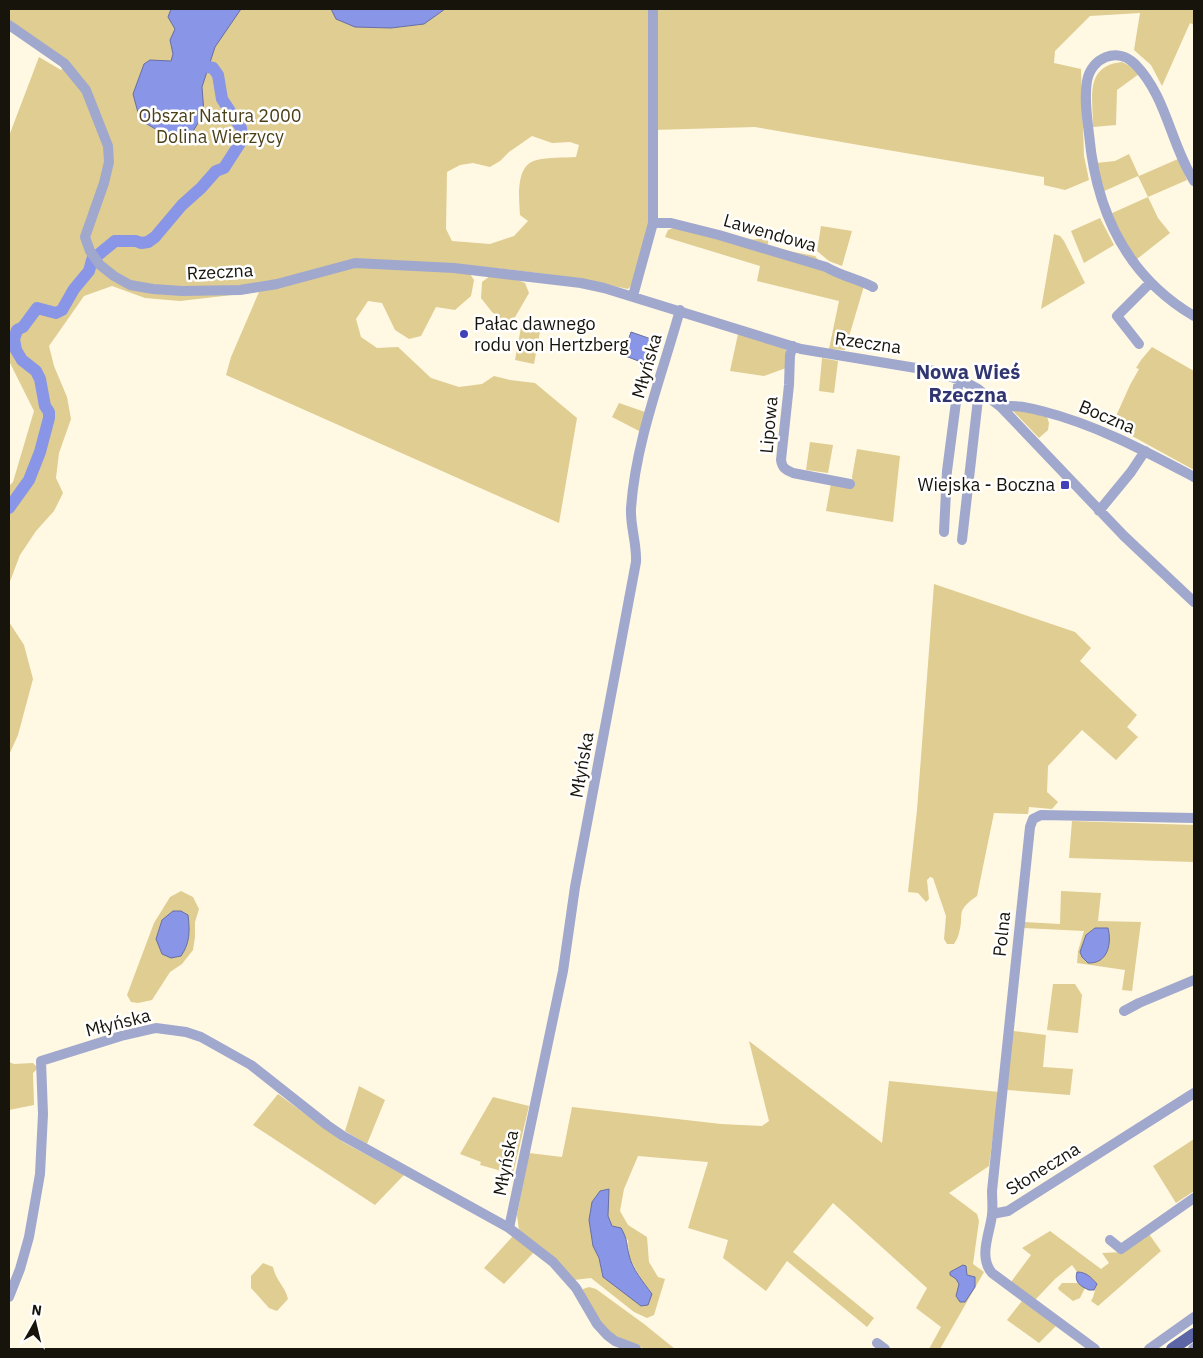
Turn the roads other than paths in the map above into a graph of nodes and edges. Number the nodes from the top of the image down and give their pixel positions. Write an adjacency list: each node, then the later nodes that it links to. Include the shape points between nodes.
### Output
1 (654, 9): 4 (street)
2 (9, 25): 7 (street, Rzeczna, via 64,63 86,90 108,146 109,162 85,236 100,265 130,285 182,291 240,290 278,284 355,262 542,278 581,283)
3 (1194, 181): 5 (street, via 1148,79 1127,58 1107,56 1094,65 1087,81 1093,166 1112,226)
4 (653, 223): 6 (street, Lawendowa, via 671,223 719,235 826,267); 7 (street)
5 (1150, 283): 9 (street); 10 (street, via 1117,316)
6 (873, 287)
7 (632, 296): 8 (street, Rzeczna)
8 (680, 310): 11 (street, Rzeczna); 28 (street, Młyńska, via 657,386 636,474 631,511 636,562 575,887 563,971)
9 (1194, 316)
10 (1139, 344)
11 (793, 346): 12 (street, Rzeczna, via 922,368); 17 (street, Lipowa, via 782,465 793,473)
12 (959, 379): 13 (street, Rzeczna); 19 (street, via 947,471)
13 (983, 393): 14 (street, Rzeczna); 20 (street, via 978,399)
14 (1001, 407): 15 (street, Boczna, via 1009,405 1076,420); 18 (street, Rzeczna)
15 (1145, 451): 16 (street, Boczna); 18 (street)
16 (1194, 477)
17 (850, 484)
18 (1099, 510): 21 (street, Rzeczna)
19 (944, 532)
20 (962, 540)
21 (1194, 602)
22 (1194, 818): 27 (street, Polna, via 1041,815 1033,819 1019,924)
23 (1194, 980): 24 (street)
24 (1124, 1011)
25 (1194, 1093): 27 (street, Słoneczna, via 1008,1211)
26 (1194, 1198): 29 (street, via 1121,1250)
27 (992, 1214): 34 (street, Słoneczna, via 985,1250 990,1271)
28 (509, 1228): 30 (street, Młyńska, via 343,1136 251,1065 201,1037 179,1030 156,1028 41,1061 40,1174 20,1269); 33 (street, Młyńska, via 553,1262 576,1288 607,1335)
29 (1110, 1240)
30 (9, 1297)
31 (1194, 1317): 35 (street)
32 (1194, 1334): 36 (main road)
33 (636, 1349)
34 (1096, 1349)
35 (1149, 1349)
36 (1172, 1349)

